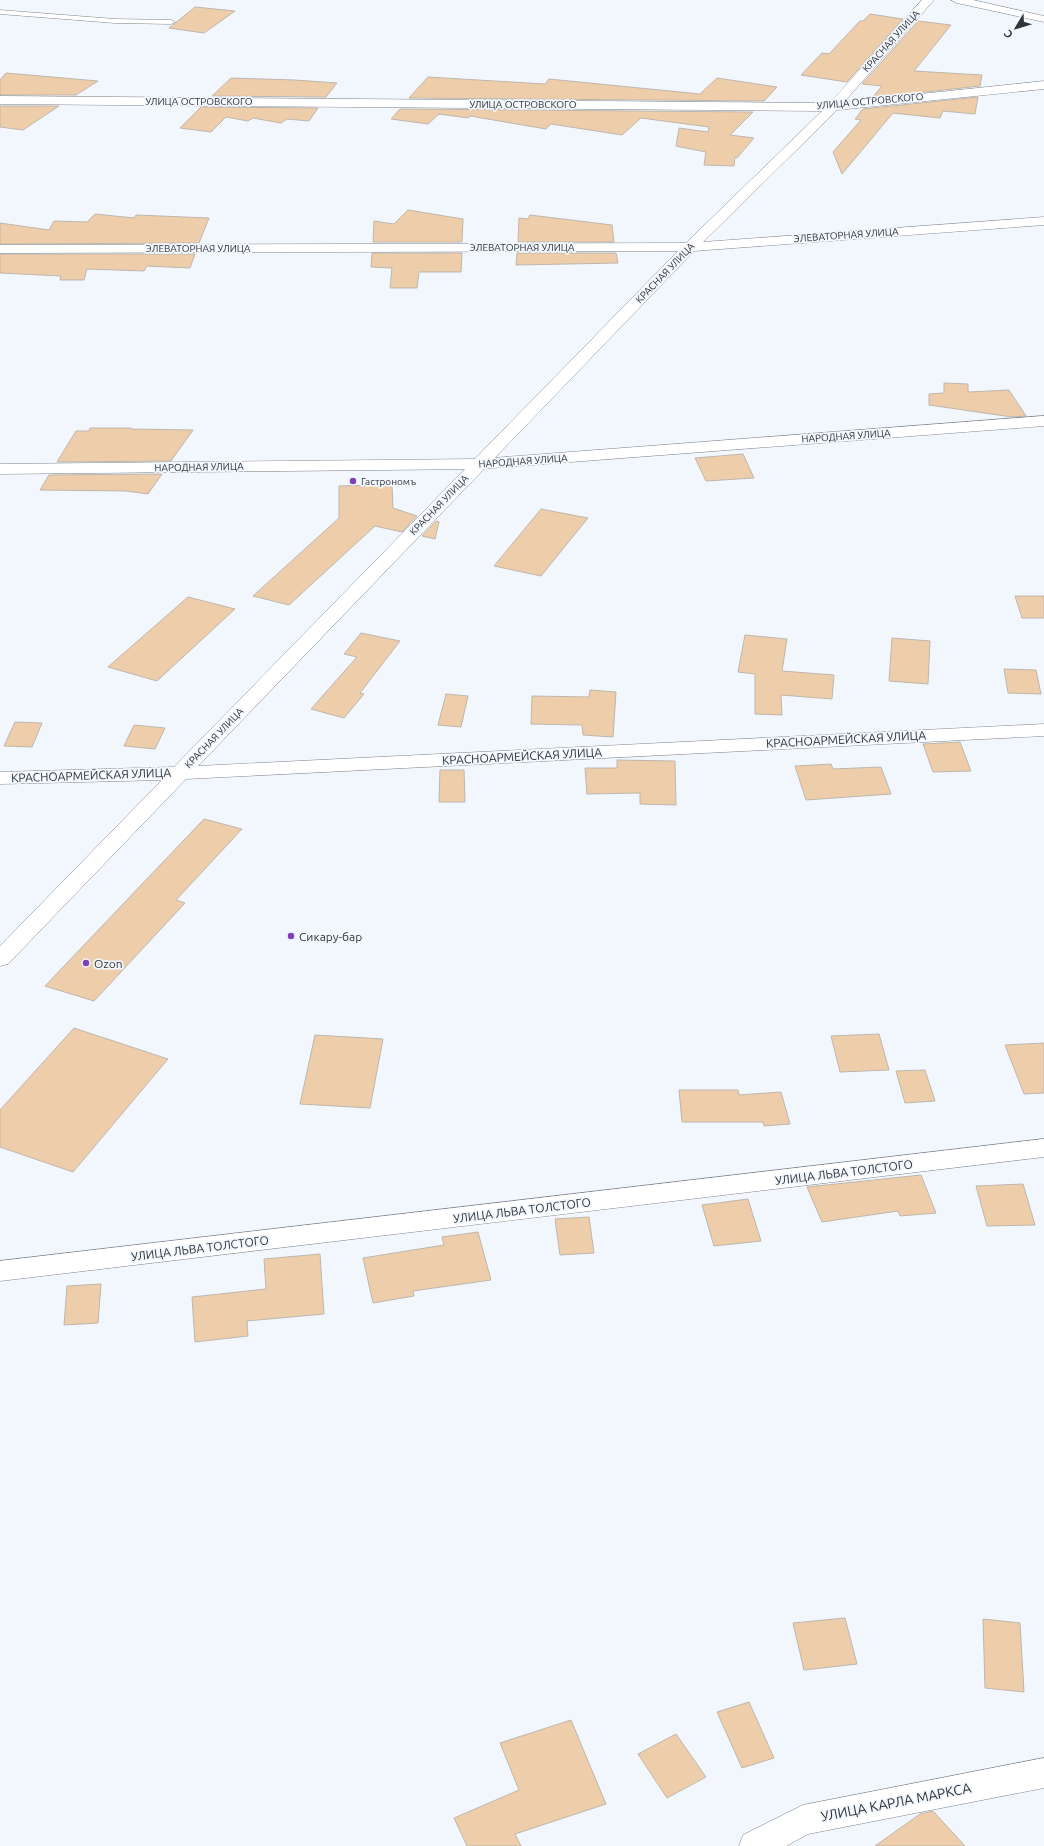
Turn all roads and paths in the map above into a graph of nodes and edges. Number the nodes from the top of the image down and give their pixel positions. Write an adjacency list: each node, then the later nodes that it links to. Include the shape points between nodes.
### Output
1 (928, 0): 9 (street, КРАСНАЯ УЛИЦА)
2 (957, 0): 4 (street)
3 (4, 13): 5 (lane); 6 (lane, via 115,21)
4 (1044, 19)
5 (0, 21)
6 (171, 22)
7 (1044, 85): 9 (street, УЛИЦА ОСТРОВСКОГО)
8 (0, 100): 9 (street, УЛИЦА ОСТРОВСКОГО)
9 (833, 107): 11 (street, КРАСНАЯ УЛИЦА)
10 (1044, 221): 11 (street, ЭЛЕВАТОРНАЯ УЛИЦА)
11 (690, 247): 12 (street, ЭЛЕВАТОРНАЯ УЛИЦА); 14 (street, КРАСНАЯ УЛИЦА)
12 (0, 249)
13 (1044, 421): 14 (street, НАРОДНАЯ УЛИЦА)
14 (479, 464): 15 (street, НАРОДНАЯ УЛИЦА); 17 (street, КРАСНАЯ УЛИЦА)
15 (0, 468)
16 (1044, 730): 17 (street, КРАСНОАРМЕЙСКАЯ УЛИЦА)
17 (181, 773): 18 (street, КРАСНОАРМЕЙСКАЯ УЛИЦА); 19 (street, КРАСНАЯ УЛИЦА)
18 (0, 778)
19 (0, 958)
20 (1044, 1148): 21 (street, УЛИЦА ЛЬВА ТОЛСТОГО)
21 (0, 1271)
22 (1044, 1774): 23 (street, УЛИЦА КАРЛА МАРКСА, via 803,1820)
23 (754, 1846)

